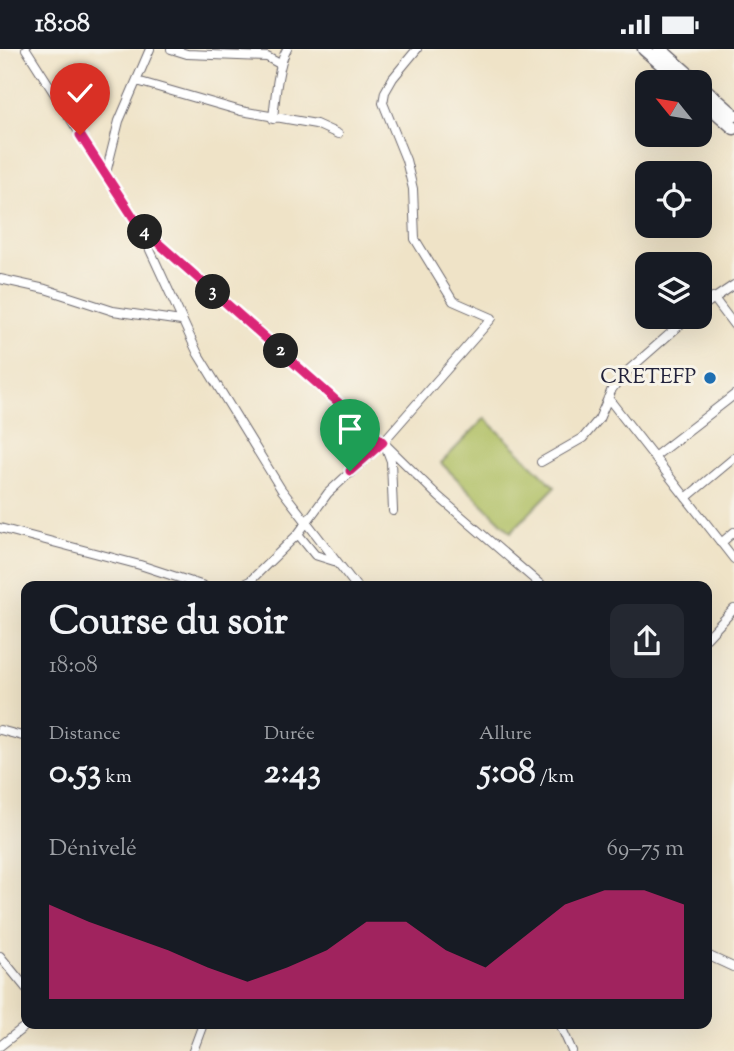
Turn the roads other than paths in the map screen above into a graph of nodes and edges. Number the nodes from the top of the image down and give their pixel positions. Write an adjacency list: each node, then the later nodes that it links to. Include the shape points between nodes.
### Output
1 (26, 49): 18 (street)
2 (150, 49): 11 (street)
3 (171, 49): 8 (street, via 187,54 267,57)
4 (287, 49): 8 (street)
5 (417, 49): 28 (street, via 384,92 383,103 407,160 415,239 453,301 492,318)
6 (644, 49): 9 (highway)
7 (660, 49): 10 (highway)
8 (278, 63): 15 (street, via 281,78)
9 (668, 70)
10 (683, 70)
11 (137, 81): 15 (street); 18 (street, via 119,121)
12 (712, 96): 14 (highway)
13 (712, 109): 16 (highway)
14 (734, 115)
15 (273, 119): 17 (street, via 316,124)
16 (734, 128)
17 (338, 134)
18 (106, 173): 19 (street)
19 (139, 226): 23 (street); 28 (street)
20 (0, 279): 23 (street, via 113,311)
21 (734, 285): 22 (street)
22 (713, 297): 24 (street)
23 (181, 321): 34 (street, via 281,489)
24 (734, 325)
25 (674, 329): 27 (street, via 641,356)
26 (734, 395): 29 (street)
27 (608, 398): 29 (street); 31 (street, via 583,438)
28 (383, 442): 33 (street, via 391,461); 34 (street, via 328,493); 44 (street)
29 (654, 457): 32 (street)
30 (734, 458): 32 (street)
31 (541, 462)
32 (686, 498): 38 (street)
33 (393, 511)
34 (308, 524): 37 (street); 40 (street)
35 (0, 528): 41 (street)
36 (734, 532): 38 (street)
37 (298, 534): 40 (street, via 315,555); 42 (street)
38 (721, 543): 39 (street)
39 (734, 559)
40 (335, 561): 43 (street)
41 (189, 581)
42 (250, 581)
43 (352, 581)
44 (536, 581)
45 (734, 609): 46 (street)
46 (712, 633)
47 (0, 730): 48 (street)
48 (21, 736)
49 (0, 956): 52 (street)
50 (712, 957): 51 (street)
51 (733, 967)
52 (21, 982)
53 (22, 1029): 56 (street)
54 (202, 1029): 57 (street)
55 (562, 1029): 58 (street)
56 (0, 1046)
57 (193, 1051)
58 (572, 1051)

